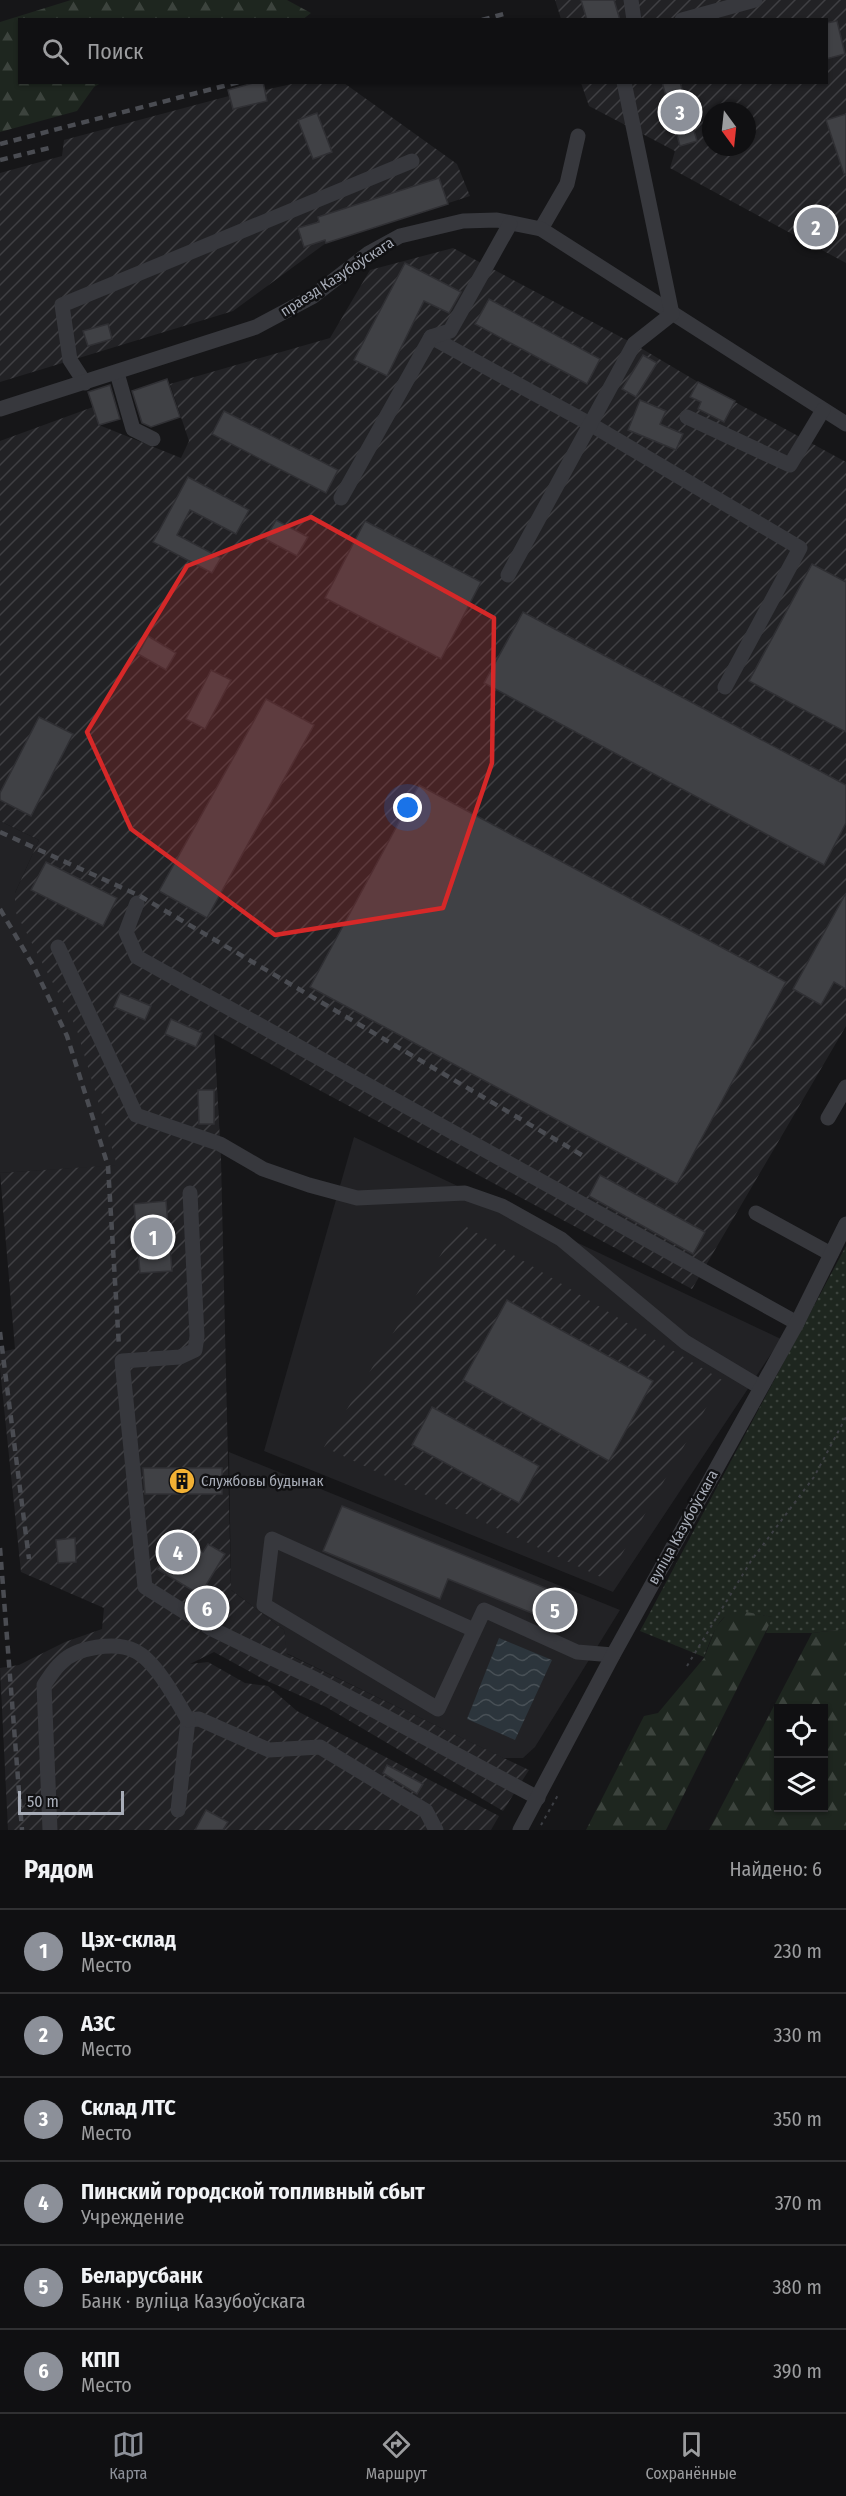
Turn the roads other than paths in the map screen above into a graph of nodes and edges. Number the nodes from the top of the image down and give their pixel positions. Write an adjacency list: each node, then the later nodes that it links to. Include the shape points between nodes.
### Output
1 (631, 0): 3 (street)
2 (755, 0): 4 (street)
3 (634, 18)
4 (689, 18)
5 (624, 84): 10 (street)
6 (578, 136): 9 (street, via 567,184)
7 (412, 161): 13 (street, via 62,304 70,360)
8 (510, 224): 9 (street, праезд Казубоўскага); 11 (street, via 450,331); 12 (street, праезд Казубоўскага, via 497,220 463,221 400,236 369,253 312,297 256,327)
9 (541, 230): 10 (street, праезд Казубоўскага)
10 (672, 314): 15 (street, праезд Казубоўскага); 17 (street, via 634,344)
11 (431, 337): 17 (street); 20 (street)
12 (117, 373): 13 (street, праезд Казубоўскага); 19 (street, via 133,429)
13 (85, 383): 14 (street, праезд Казубоўскага)
14 (0, 410)
15 (823, 410): 16 (street, via 790,465); 18 (street, праезд Казубоўскага)
16 (687, 417)
17 (590, 424): 21 (street); 22 (street, via 800,548)
18 (846, 424)
19 (153, 439)
20 (341, 498)
21 (508, 575)
22 (725, 687)
23 (137, 903): 31 (street, via 126,932 137,957)
24 (58, 947): 32 (street, via 136,1115 220,1144 263,1168 357,1198 465,1193 502,1206 561,1239 685,1342)
25 (846, 1087): 26 (street)
26 (828, 1118)
27 (190, 1193): 36 (street, via 195,1350 180,1357 122,1361 145,1587 210,1628 315,1679)
28 (756, 1213): 30 (street)
29 (846, 1224): 30 (street, вуліца Казубоўскага)
30 (831, 1254): 31 (street, вуліца Казубоўскага)
31 (797, 1323): 32 (street, вуліца Казубоўскага)
32 (760, 1387): 34 (street, вуліца Казубоўскага)
33 (474, 1630): 33 (street, via 438,1708 264,1605 272,1539); 34 (street, via 484,1610 577,1652)
34 (613, 1655): 36 (street, вуліца Казубоўскага)
35 (188, 1720): 37 (street); 38 (street, via 163,1678 136,1651 116,1646 88,1649 62,1661 44,1685); 39 (street, via 199,1719 269,1750 320,1747 426,1811)
36 (538, 1798): 40 (street, вуліца Казубоўскага)
37 (178, 1810)
38 (50, 1830)
39 (436, 1830)
40 (520, 1830)

